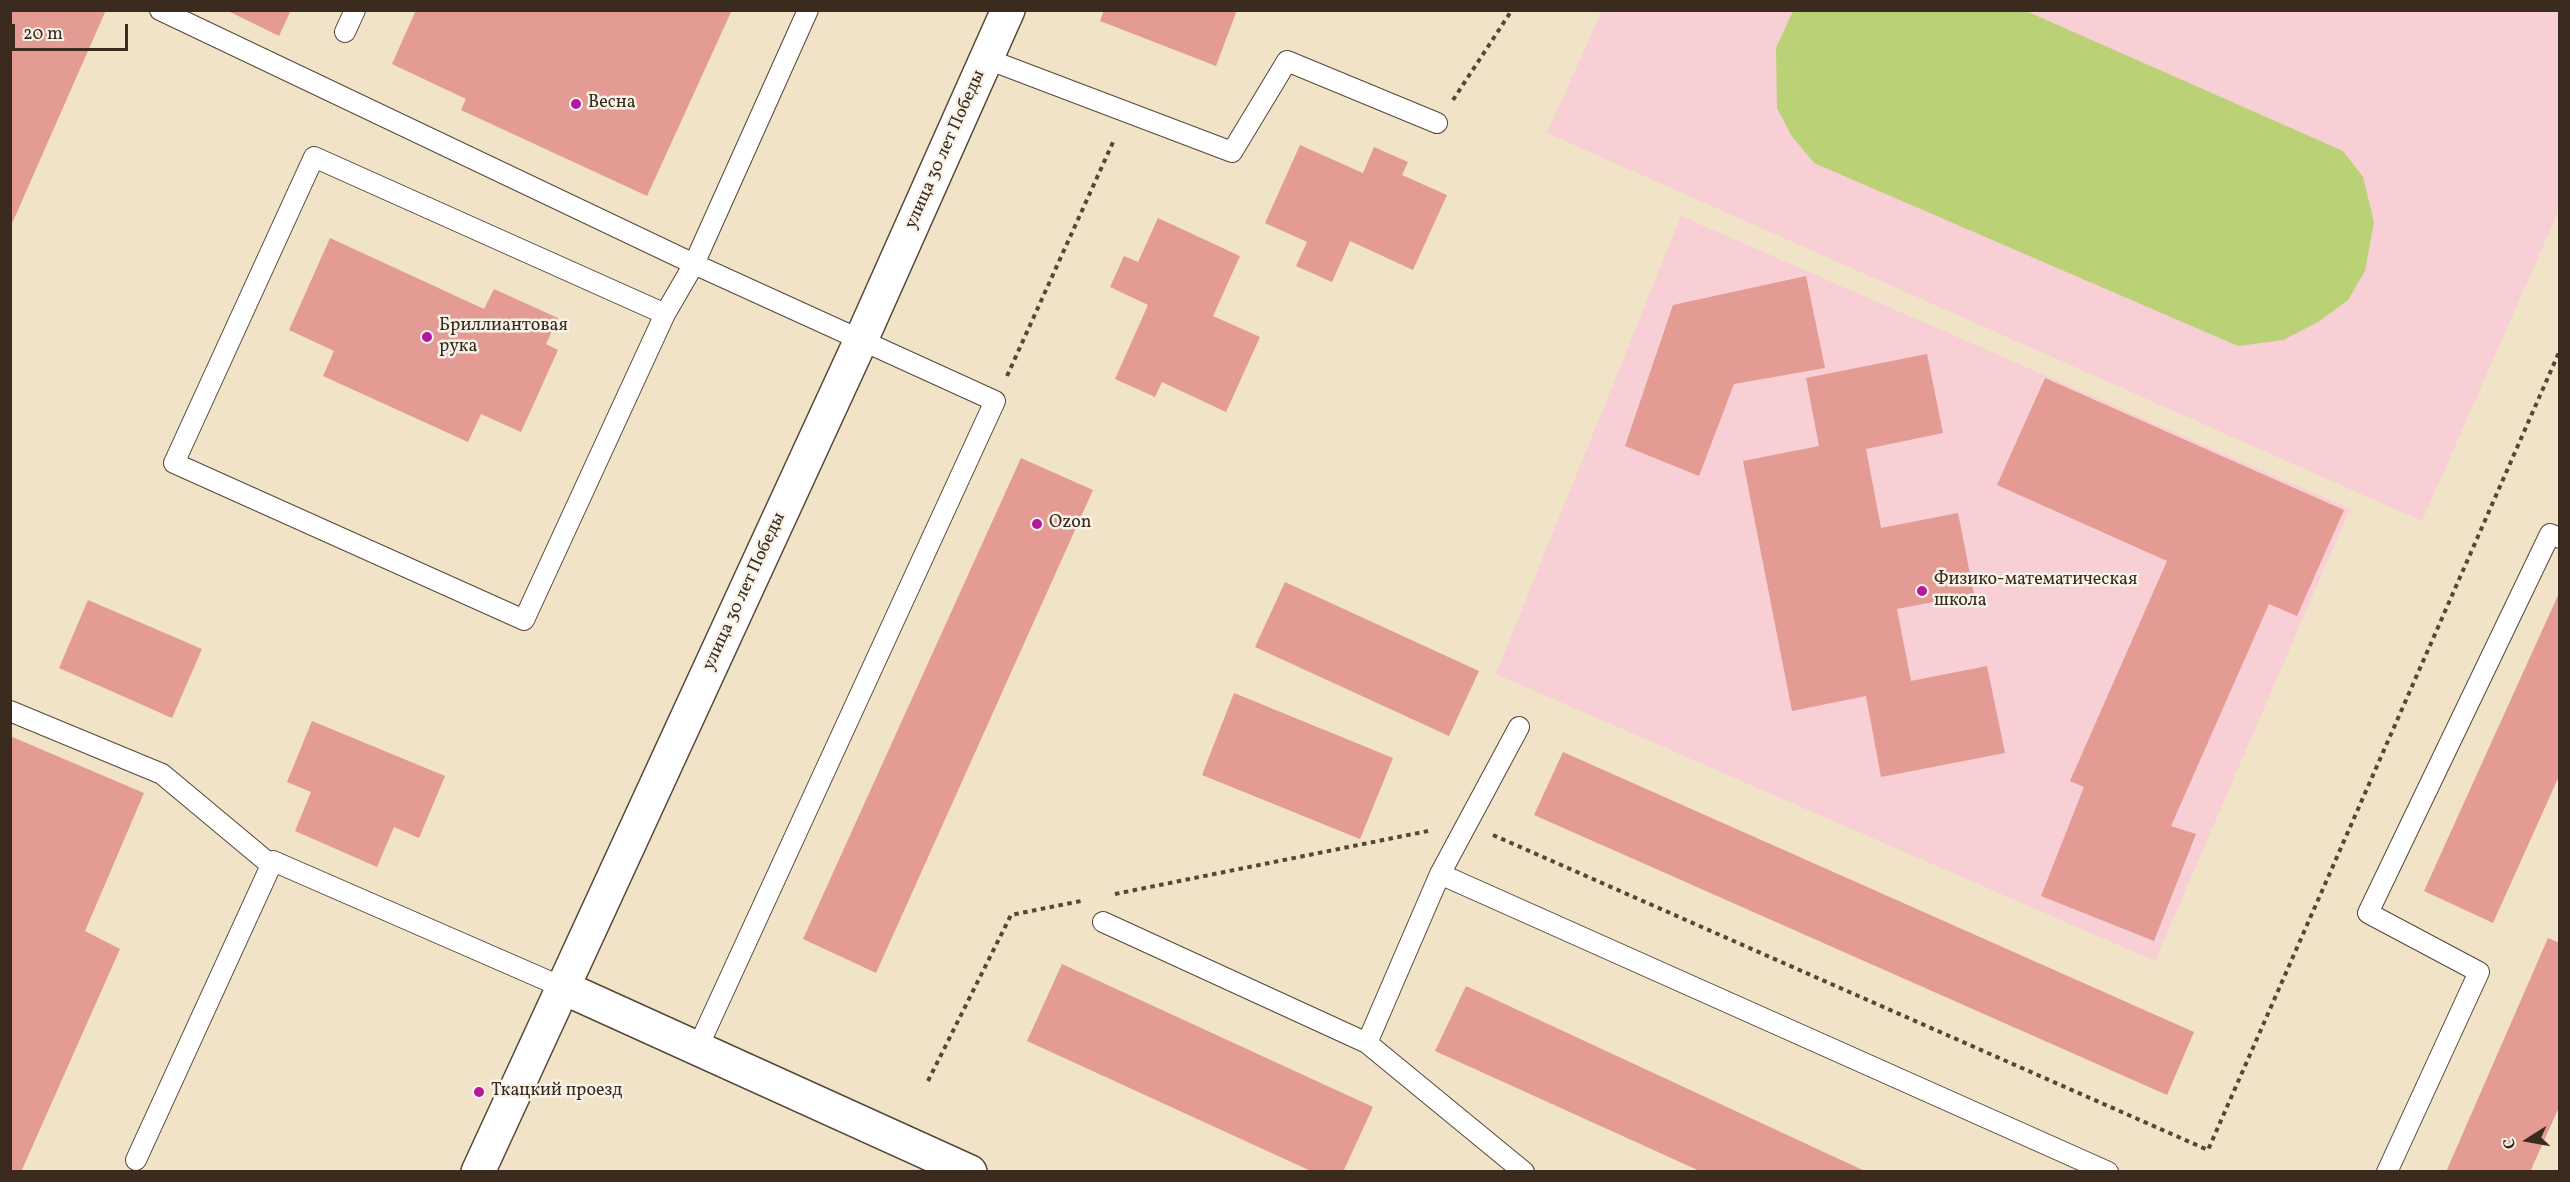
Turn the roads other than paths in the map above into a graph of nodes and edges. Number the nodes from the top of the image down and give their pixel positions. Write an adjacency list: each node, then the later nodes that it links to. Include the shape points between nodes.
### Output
1 (160, 10): 8 (lane)
2 (355, 10): 5 (lane)
3 (808, 10): 8 (lane)
4 (1008, 10): 6 (street, улица 30 лет Победы)
5 (345, 32)
6 (987, 59): 7 (lane, via 1232,152 1287,61); 10 (street, улица 30 лет Победы)
7 (1437, 123)
8 (694, 264): 9 (lane); 10 (lane)
9 (665, 314): 9 (lane, via 524,620 174,463 314,157)
10 (861, 340): 17 (street, улица 30 лет Победы); 19 (lane, via 996,401)
11 (2559, 538): 25 (lane, via 2550,534 2368,913 2479,972)
12 (10, 711): 14 (lane, via 162,774)
13 (1519, 727): 15 (lane)
14 (271, 865): 17 (lane, via 273,861); 20 (lane)
15 (1440, 873): 18 (lane); 24 (lane)
16 (1103, 922): 18 (lane)
17 (562, 987): 19 (street); 21 (street, улица 30 лет Победы)
18 (1367, 1043): 23 (lane)
19 (698, 1047): 22 (street)
20 (136, 1160)
21 (478, 1172)
22 (970, 1172)
23 (1524, 1172)
24 (2108, 1172)
25 (2387, 1172)

